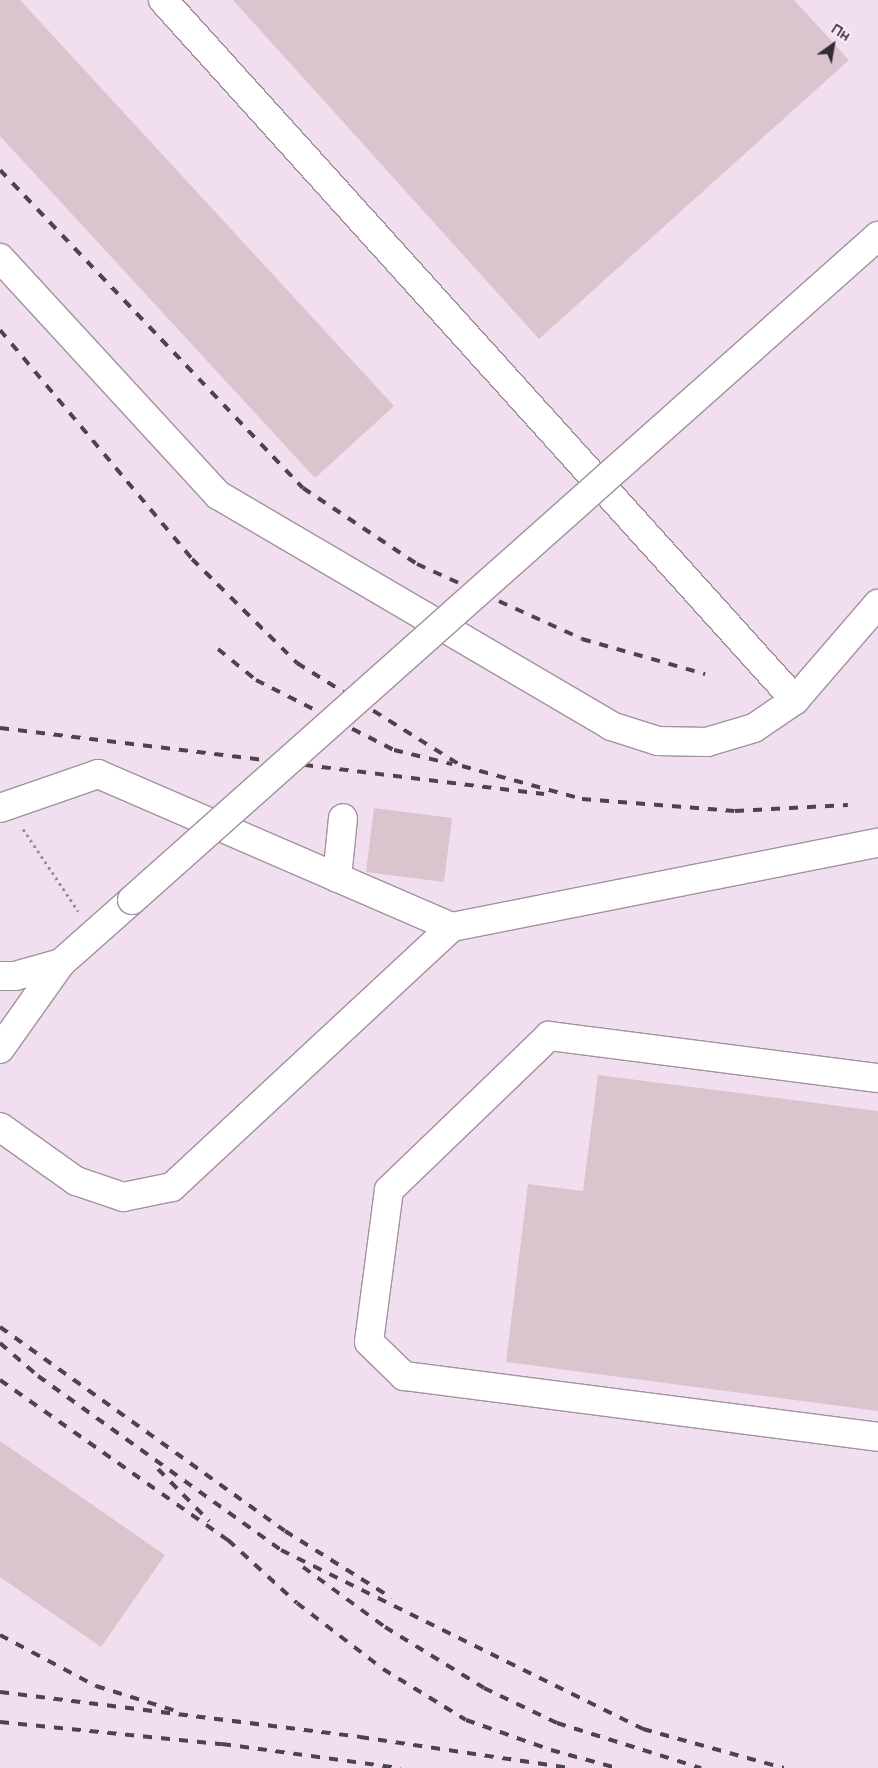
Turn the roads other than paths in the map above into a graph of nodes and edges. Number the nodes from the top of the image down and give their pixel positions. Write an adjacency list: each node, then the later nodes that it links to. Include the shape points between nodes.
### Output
1 (163, 0): 5 (lane)
2 (878, 236): 11 (lane, bridge)
3 (0, 258): 5 (lane, via 218,495 611,726 658,741 707,742 754,728)
4 (878, 604): 5 (lane)
5 (795, 700)
6 (0, 808): 9 (lane, via 98,774)
7 (343, 818): 9 (lane)
8 (878, 842): 10 (lane)
9 (337, 878): 10 (lane)
10 (452, 927): 15 (lane, via 172,1188 123,1197 76,1181)
11 (61, 963): 12 (lane, via 15,976); 13 (lane)
12 (0, 976)
13 (0, 1049)
14 (878, 1078): 16 (lane, via 549,1036 389,1190 370,1342 404,1376)
15 (0, 1127)
16 (878, 1438)

